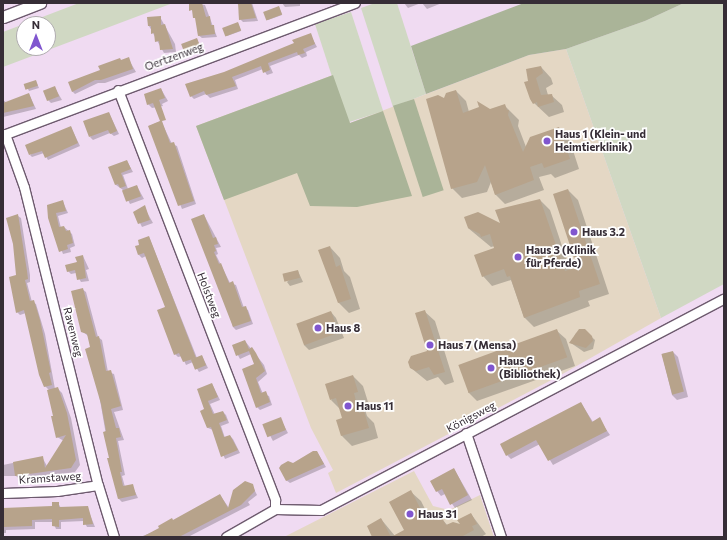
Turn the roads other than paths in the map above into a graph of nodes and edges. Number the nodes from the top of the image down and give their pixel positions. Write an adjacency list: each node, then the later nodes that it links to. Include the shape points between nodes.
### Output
1 (40, 3): 3 (main road)
2 (354, 3): 4 (street, Oertzenweg)
3 (3, 17)
4 (118, 90): 5 (street, Oertzenweg); 10 (street, Holstweg, via 275,500)
5 (4, 134): 8 (street, Ravenweg, via 35,231)
6 (724, 298): 7 (street, Königsweg)
7 (466, 433): 10 (street, Königsweg, via 321,510); 13 (street)
8 (98, 486): 9 (street, Kramstaweg); 11 (street, Ravenweg)
9 (3, 493)
10 (275, 509): 12 (street)
11 (114, 537)
12 (226, 537)
13 (501, 537)

